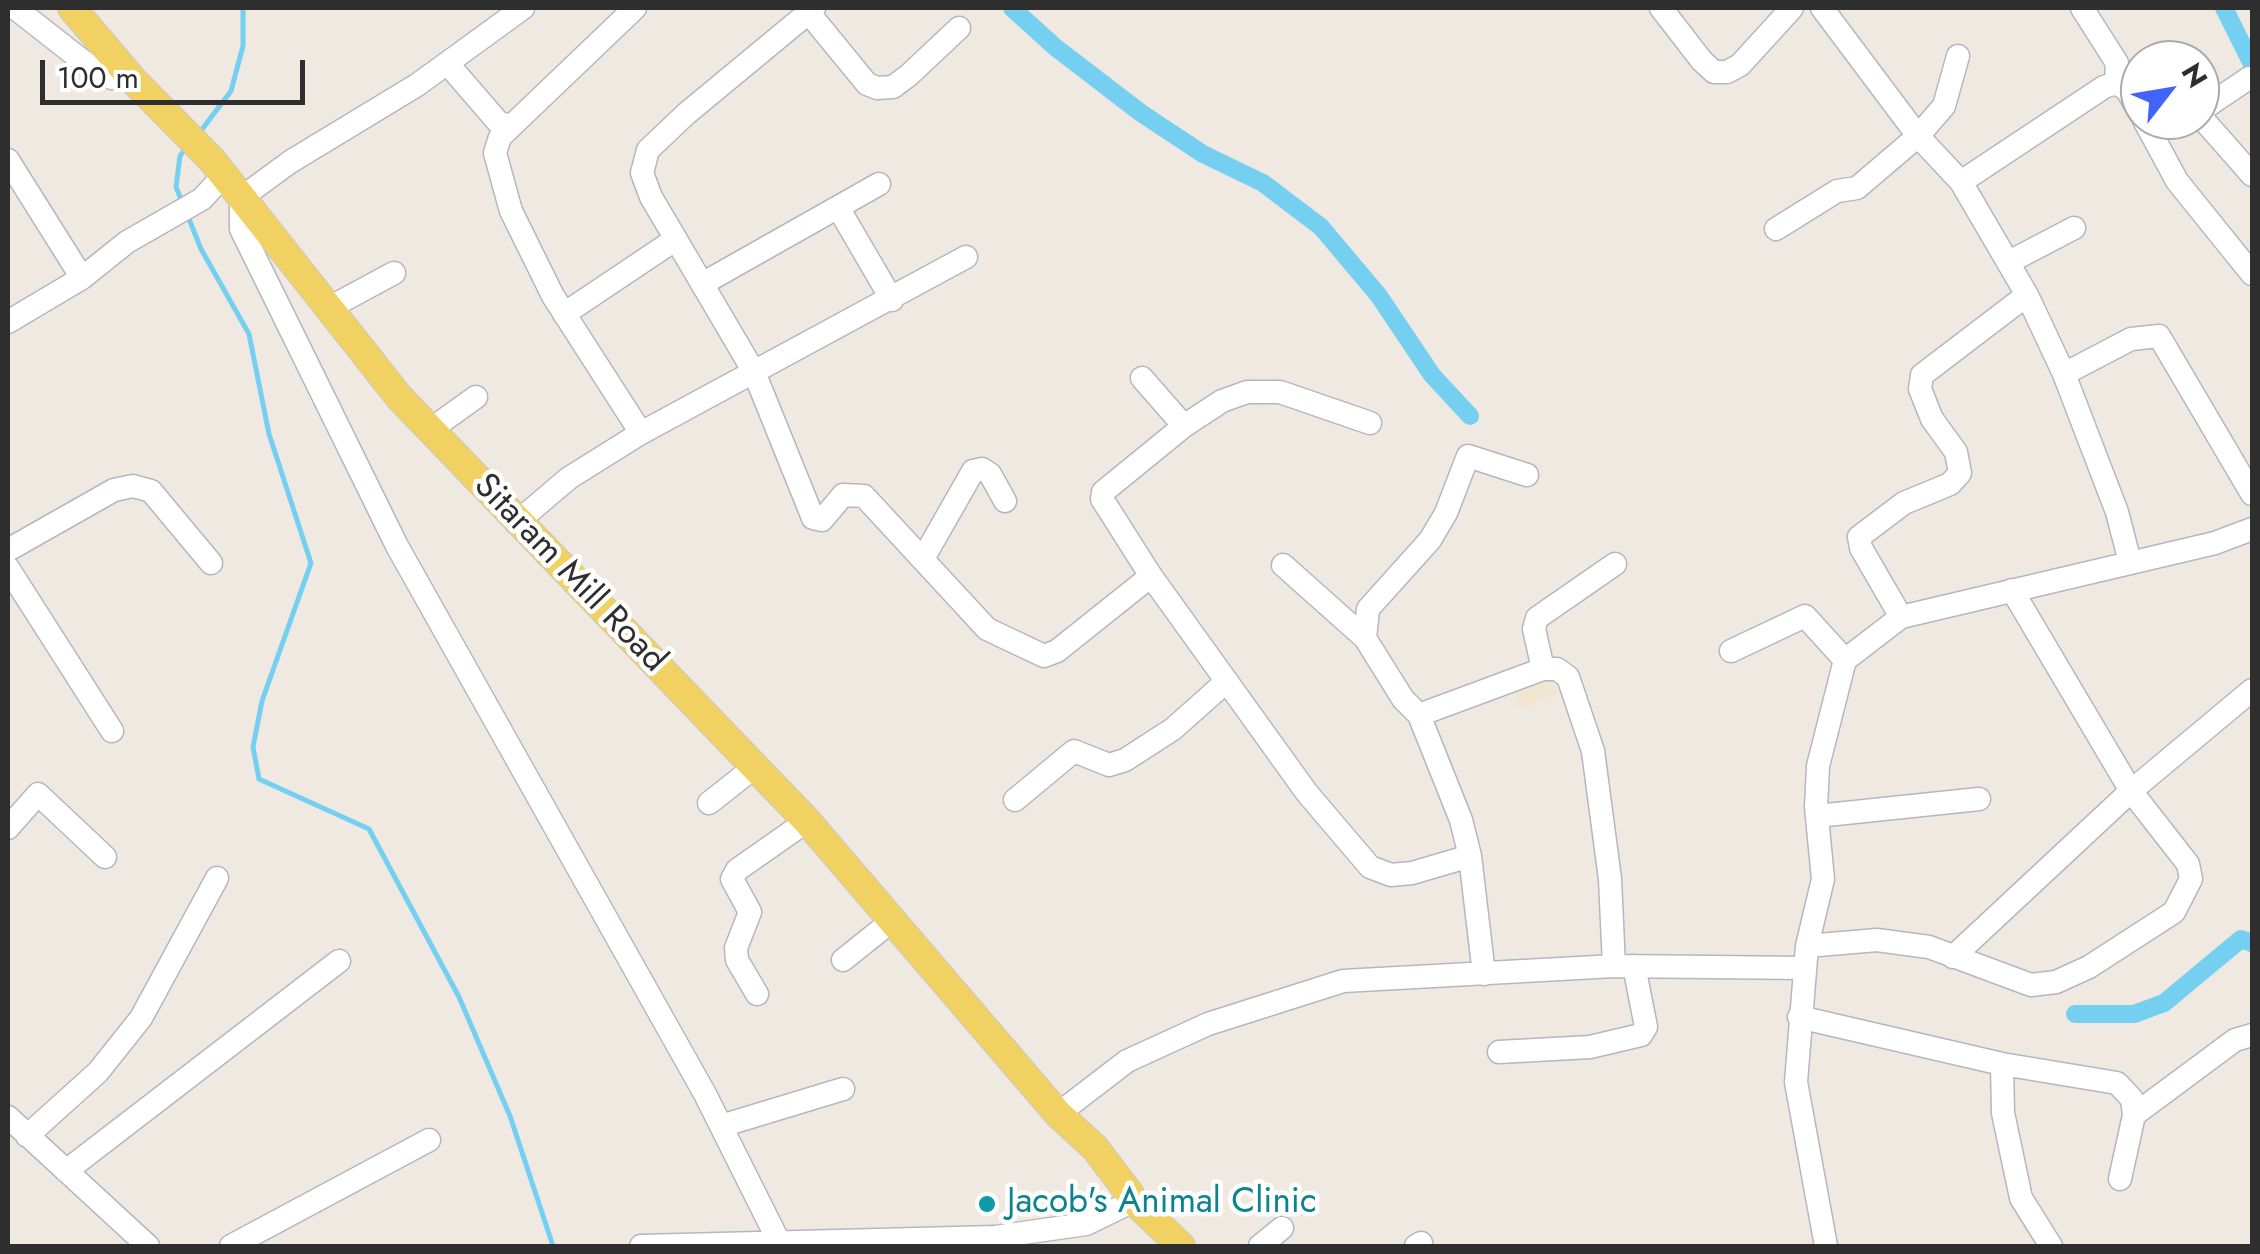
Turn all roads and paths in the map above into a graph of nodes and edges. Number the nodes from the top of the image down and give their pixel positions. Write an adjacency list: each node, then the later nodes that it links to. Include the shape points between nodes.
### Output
1 (15, 8): 14 (street, via 92,69)
2 (72, 8): 14 (main road, Sitaram Mill Road)
3 (522, 8): 12 (street)
4 (636, 8): 18 (street)
5 (1661, 8): 6 (street, via 1714,72 1740,65)
6 (1792, 8)
7 (1822, 8): 19 (street)
8 (2082, 8): 15 (street, via 2117,62)
9 (812, 10): 10 (street, via 866,84 877,88 910,75); 31 (street, via 648,150 642,173)
10 (959, 28)
11 (1958, 56): 19 (street, via 1944,106)
12 (447, 63): 18 (street, via 498,122); 27 (street)
13 (2250, 78): 17 (street)
14 (133, 80): 23 (main road, Sitaram Mill Road)
15 (2116, 83): 16 (street); 25 (street)
16 (2120, 86)
17 (2220, 99)
18 (510, 127): 41 (street, via 495,152 498,174)
19 (1918, 136): 25 (street); 30 (street, via 1857,188 1837,191)
20 (2220, 137): 24 (street)
21 (2155, 140): 35 (street, via 2177,181)
22 (8, 160): 36 (street)
23 (218, 168): 27 (main road, Sitaram Mill Road); 36 (street, via 202,199)
24 (2252, 175)
25 (1961, 182): 33 (street)
26 (879, 184): 28 (street)
27 (241, 198): 40 (main road, Sitaram Mill Road); 101 (street, via 242,229 397,546)
28 (839, 209): 37 (street); 39 (street)
29 (2074, 228): 33 (street)
30 (1776, 229)
31 (676, 239): 37 (street); 41 (street)
32 (966, 257): 39 (street)
33 (2009, 262): 38 (street)
34 (394, 273): 40 (street)
35 (2252, 274)
36 (82, 278): 42 (street)
37 (702, 284): 43 (street)
38 (2027, 294): 44 (street); 65 (street, via 1922,374 1920,388 1956,452 1960,473 1860,536)
39 (892, 300): 43 (street)
40 (329, 308): 49 (main road, Sitaram Mill Road)
41 (564, 314): 50 (street)
42 (8, 322)
43 (754, 372): 50 (street); 57 (street, via 812,529 844,495 864,496)
44 (2064, 374): 52 (street, via 2131,339 2159,336); 58 (street)
45 (1142, 378): 48 (street)
46 (476, 396): 49 (street)
47 (1370, 423): 48 (street, via 1280,392 1247,392)
48 (1184, 426): 63 (street, via 1103,492)
49 (430, 430): 54 (main road, Sitaram Mill Road)
50 (641, 433): 54 (street)
51 (1527, 475): 66 (street, via 1468,456 1430,540 1368,609)
52 (2252, 494)
53 (1005, 501): 57 (street, via 990,474 973,471)
54 (516, 522): 74 (main road, Sitaram Mill Road)
55 (2252, 529): 58 (street)
56 (8, 550): 59 (street, via 114,490 133,486 151,491)
57 (924, 557): 63 (street, via 987,629 1044,656)
58 (2130, 562): 64 (street)
59 (211, 563)
60 (1616, 564): 69 (street, via 1537,618)
61 (1283, 565): 66 (street)
62 (8, 568): 73 (street)
63 (1151, 576): 70 (street)
64 (2012, 590): 65 (street); 75 (street)
65 (1902, 616): 68 (street)
66 (1365, 638): 72 (street)
67 (1731, 651): 68 (street, via 1811,618)
68 (1846, 660): 79 (street, via 1818,766)
69 (1543, 669): 72 (street); 90 (street, via 1568,677 1593,751)
70 (1227, 681): 77 (street, via 1173,730 1125,760 1109,765 1074,751); 82 (street, via 1370,868 1412,874)
71 (2252, 690): 75 (street)
72 (1418, 716): 82 (street)
73 (112, 731)
74 (756, 766): 78 (street); 80 (main road, Sitaram Mill Road)
75 (2131, 791): 87 (street); 87 (street, via 2188,864 2186,894 2174,912 2056,982 2030,985)
76 (1979, 799): 79 (street)
77 (1015, 800)
78 (709, 802)
79 (1817, 816): 86 (street, via 1822,879)
80 (807, 821): 85 (main road, Sitaram Mill Road); 92 (street, via 732,879 750,912 737,960)
81 (8, 828): 83 (street, via 38,794)
82 (1470, 856): 91 (street)
83 (105, 857)
84 (217, 878): 102 (street, via 141,1018 98,1072)
85 (893, 920): 88 (street); 100 (main road, Sitaram Mill Road)
86 (1806, 957): 87 (street, via 1877,940 1929,947); 90 (street); 93 (street)
87 (1954, 958)
88 (842, 960)
89 (339, 961): 104 (street)
90 (1624, 966): 91 (street); 95 (street, via 1646,1026 1641,1035 1590,1047)
91 (1484, 974): 100 (street, via 1343,981 1208,1024 1127,1061)
92 (757, 994)
93 (1799, 1017): 96 (street); 116 (street, via 1796,1082)
94 (2252, 1036): 98 (street, via 2235,1040)
95 (1499, 1052)
96 (2002, 1064): 98 (street, via 2118,1082); 117 (street, via 2003,1113 2022,1198)
97 (842, 1089): 101 (street)
98 (2134, 1114): 105 (street)
99 (8, 1117): 102 (street)
100 (1067, 1123): 106 (main road, Sitaram Mill Road)
101 (721, 1126): 109 (street)
102 (27, 1136): 104 (street)
103 (429, 1140): 111 (street)
104 (66, 1170): 110 (street)
105 (2120, 1180)
106 (1128, 1202): 108 (street); 114 (main road, Sitaram Mill Road)
107 (1282, 1228): 115 (street)
108 (1089, 1235): 109 (street)
109 (780, 1244): 113 (street)
110 (148, 1246)
111 (231, 1246)
112 (640, 1246): 113 (street)
113 (660, 1246)
114 (1182, 1246)
115 (1260, 1246)
116 (1826, 1246)
117 (2051, 1246)

